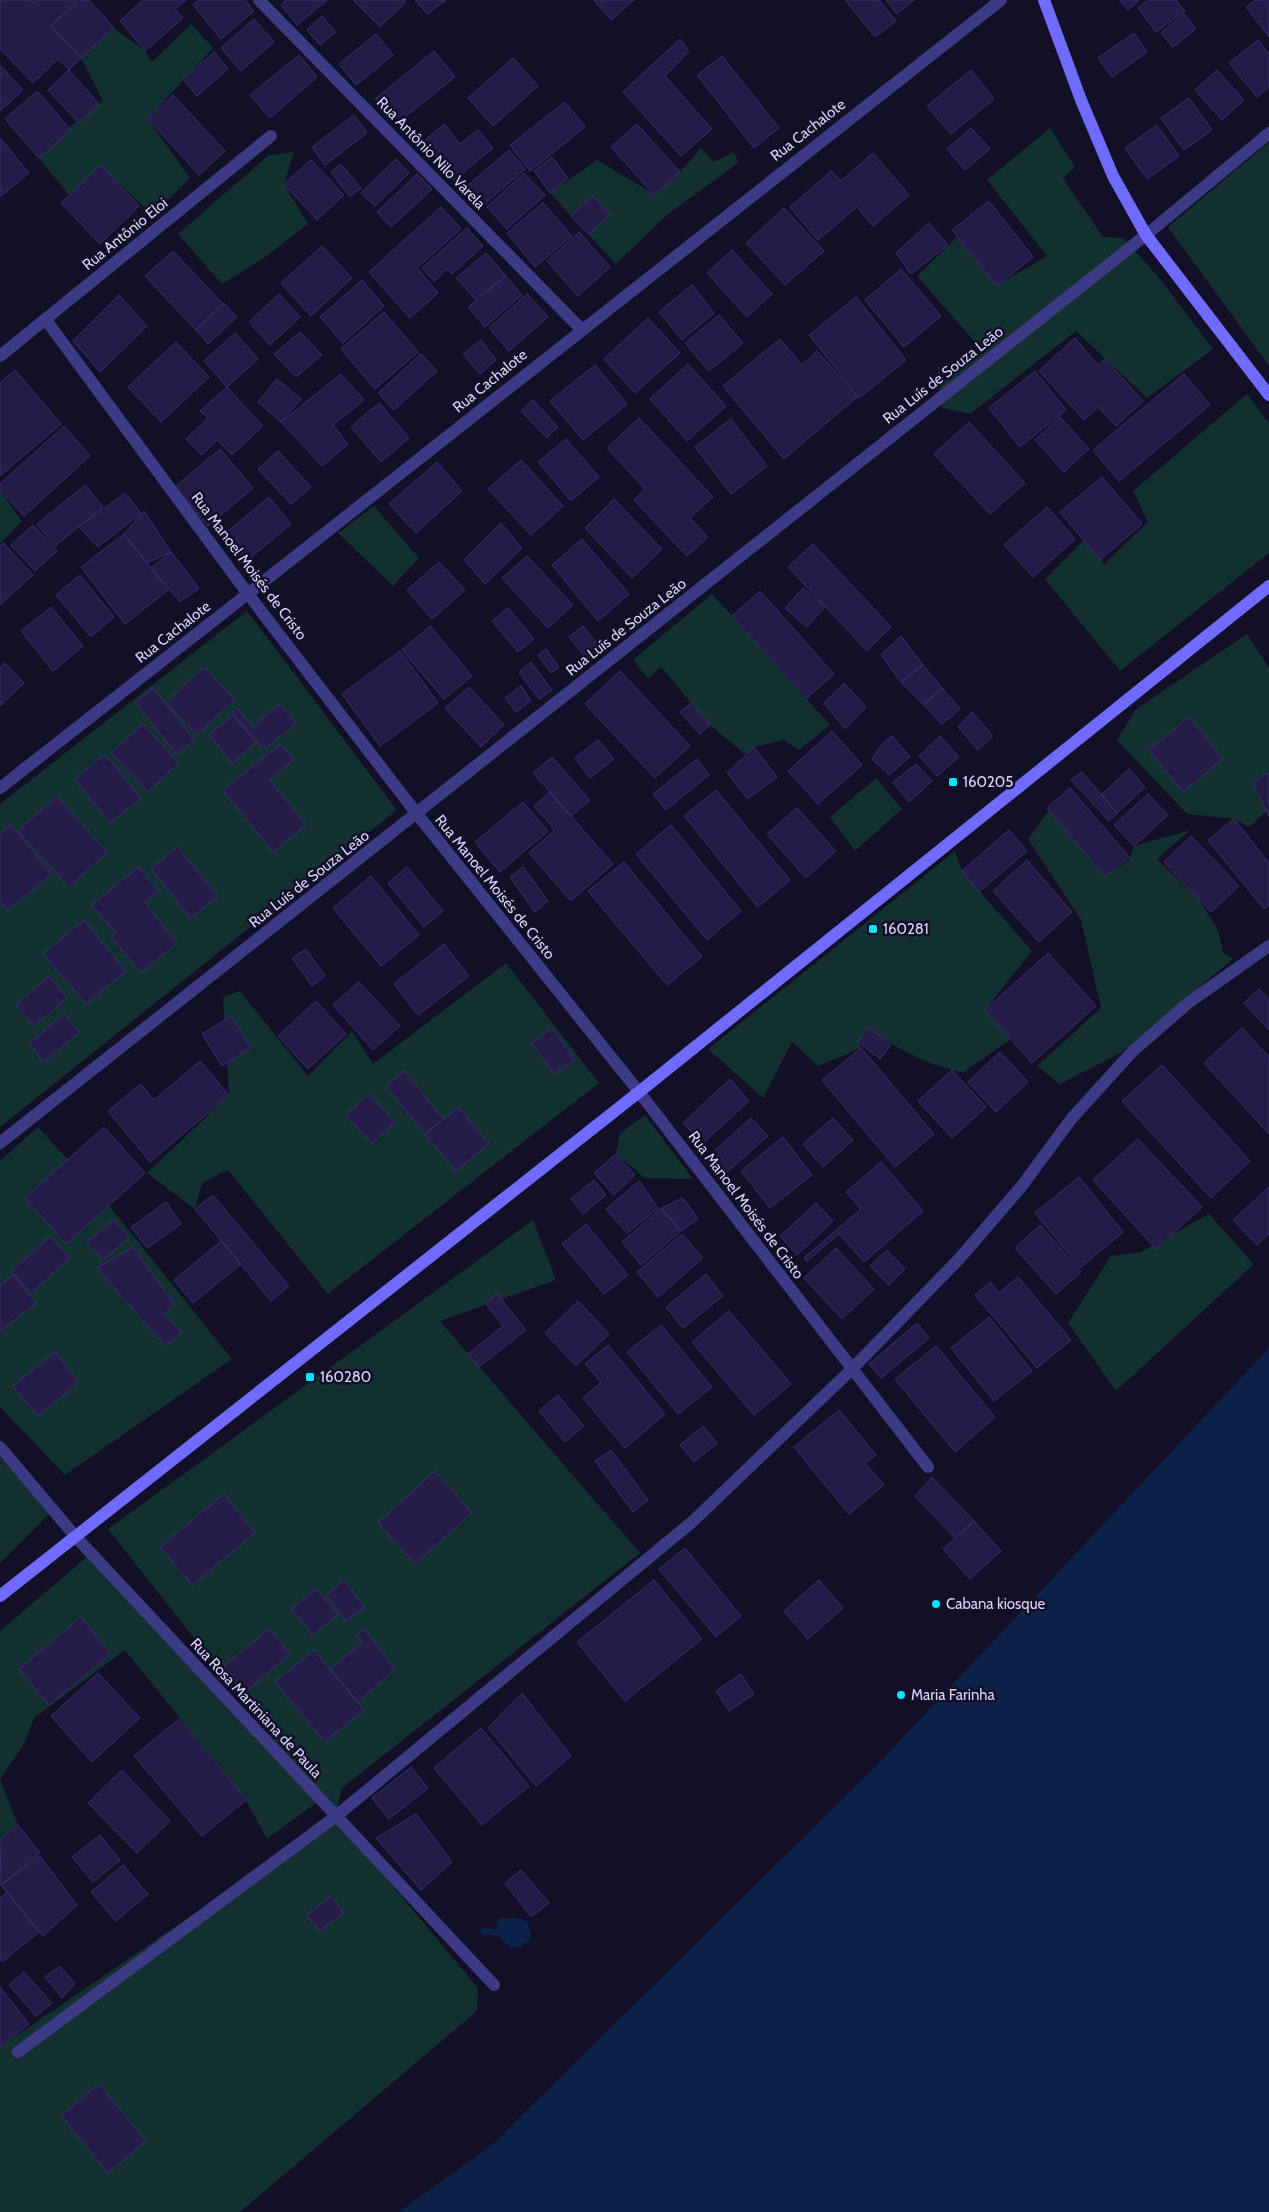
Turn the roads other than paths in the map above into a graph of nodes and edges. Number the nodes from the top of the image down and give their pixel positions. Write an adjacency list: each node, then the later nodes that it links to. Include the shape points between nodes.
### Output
1 (259, 0): 8 (street, Rua Antônio Nilo Varela)
2 (1001, 0): 8 (street, Rua Cachalote)
3 (1044, 0): 6 (main road, via 1113,176)
4 (1269, 133): 6 (street, Rua Luís de Souza Leão)
5 (271, 136): 7 (street, Rua Antônio Eloi)
6 (1146, 234): 10 (main road); 14 (street, Rua Luís de Souza Leão)
7 (46, 320): 9 (street, Rua Antônio Eloi); 12 (street, Rua Manoel Moisés de Cristo)
8 (581, 329): 12 (street, Rua Cachalote)
9 (0, 356)
10 (1269, 395)
11 (1269, 586): 16 (main road)
12 (248, 594): 13 (street, Rua Cachalote); 14 (street, Rua Manoel Moisés de Cristo)
13 (0, 788)
14 (417, 814): 16 (street, Rua Manoel Moisés de Cristo); 17 (street, Rua Luís de Souza Leão)
15 (1269, 946): 18 (street, via 1188,1003 1133,1051 1072,1118 1021,1187 959,1259)
16 (639, 1092): 18 (street, Rua Manoel Moisés de Cristo); 21 (main road)
17 (0, 1143)
18 (852, 1370): 20 (street, Rua Manoel Moisés de Cristo); 23 (street, via 692,1522)
19 (0, 1447): 21 (street, Rua Rosa Martiniana de Paula)
20 (928, 1467)
21 (74, 1536): 22 (main road); 23 (street, Rua Rosa Martiniana de Paula)
22 (0, 1596)
23 (335, 1817): 24 (street, Rua Rosa Martiniana de Paula); 25 (street)
24 (494, 1985)
25 (18, 2052)

